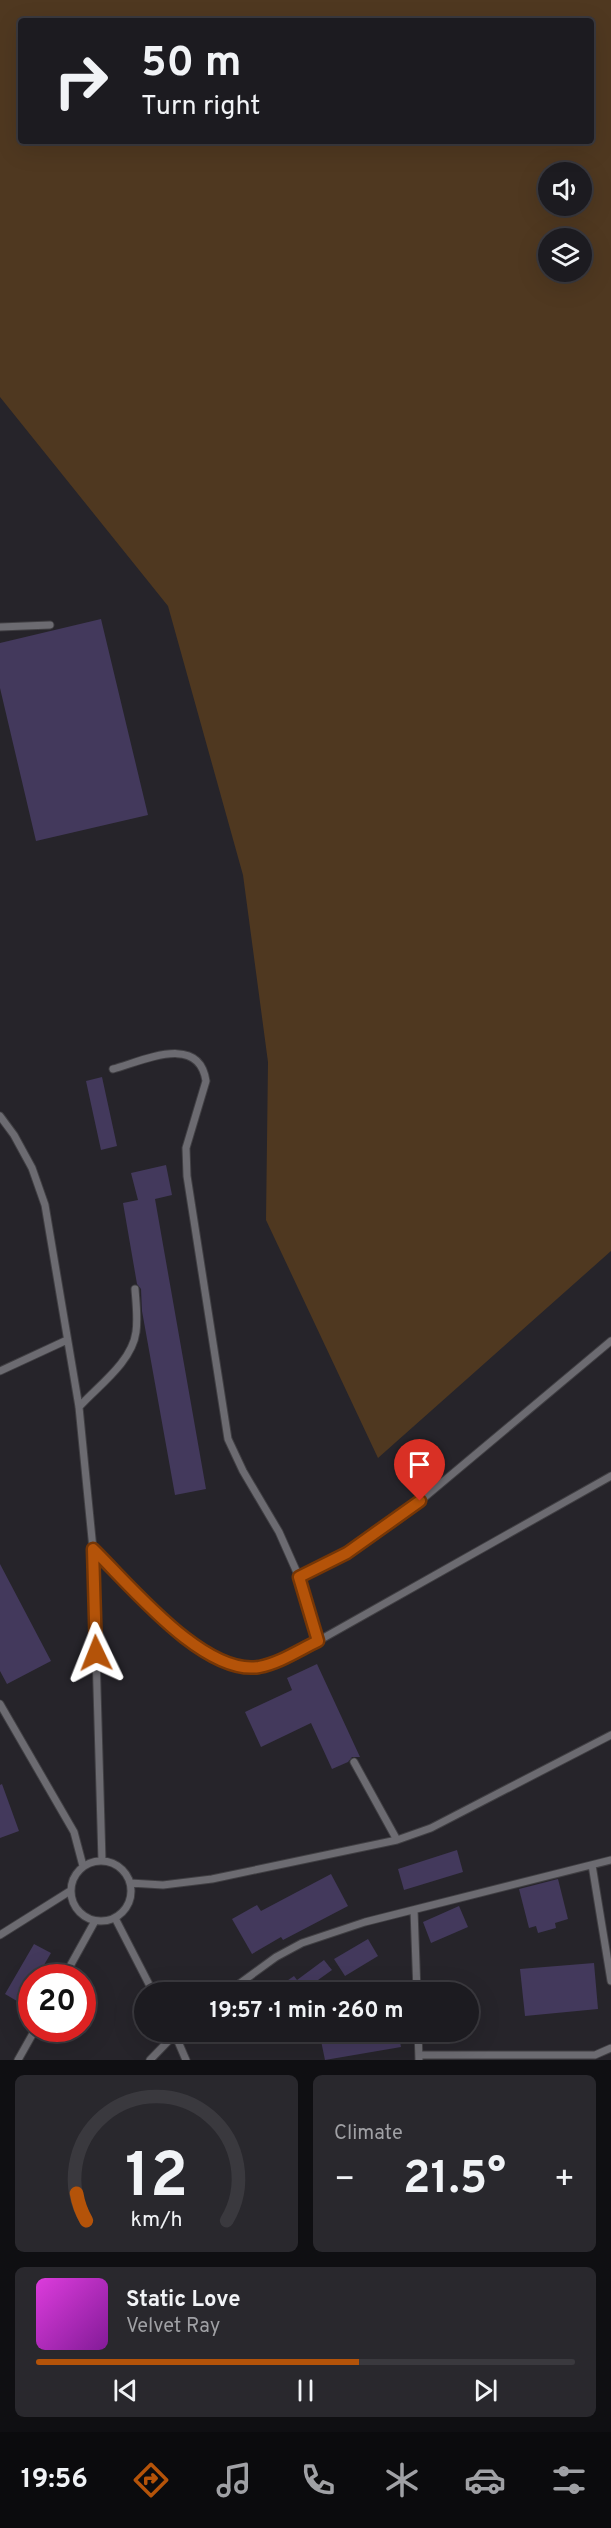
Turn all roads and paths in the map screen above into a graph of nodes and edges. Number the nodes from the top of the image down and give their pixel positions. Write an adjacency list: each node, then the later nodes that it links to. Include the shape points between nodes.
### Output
1 (50, 625): 2 (lane)
2 (0, 627)
3 (113, 1069): 12 (lane, via 181,1052 198,1060 205,1070 206,1081 186,1148 187,1176 224,1421 235,1455 279,1532)
4 (0, 1116): 6 (lane, via 32,1168 45,1205)
5 (135, 1289): 9 (lane, via 136,1333 131,1347)
6 (67, 1340): 8 (lane); 9 (lane)
7 (611, 1341): 12 (lane, via 420,1501 347,1553)
8 (0, 1371)
9 (79, 1407): 11 (lane)
10 (611, 1476): 13 (lane)
11 (93, 1549): 13 (lane, via 178,1633 227,1664 260,1667); 19 (lane)
12 (299, 1577): 13 (lane)
13 (318, 1641)
14 (0, 1704): 21 (lane, via 70,1826)
15 (611, 1735): 17 (lane, via 431,1828)
16 (354, 1762): 17 (lane)
17 (397, 1840): 22 (lane, via 212,1879 163,1885)
18 (611, 1860): 20 (lane)
19 (102, 1861): 21 (lane); 22 (lane, via 120,1867)
20 (592, 1865): 24 (lane); 29 (lane)
21 (83, 1866): 23 (lane)
22 (130, 1883): 25 (lane, via 129,1903)
23 (70, 1891): 26 (lane, via 77,1911); 27 (lane)
24 (414, 1910): 31 (lane, via 302,1943); 32 (lane)
25 (115, 1918): 26 (lane); 30 (lane)
26 (94, 1921): 28 (lane)
27 (0, 1935)
28 (71, 1964)
29 (611, 1981)
30 (148, 1982)
31 (242, 1982)
32 (417, 1982)
33 (28, 2042): 40 (lane)
34 (167, 2042): 41 (lane)
35 (180, 2042): 42 (lane)
36 (418, 2042): 38 (lane)
37 (611, 2048): 39 (lane)
38 (419, 2057): 39 (lane)
39 (595, 2057)
40 (18, 2060)
41 (150, 2060)
42 (186, 2060)

